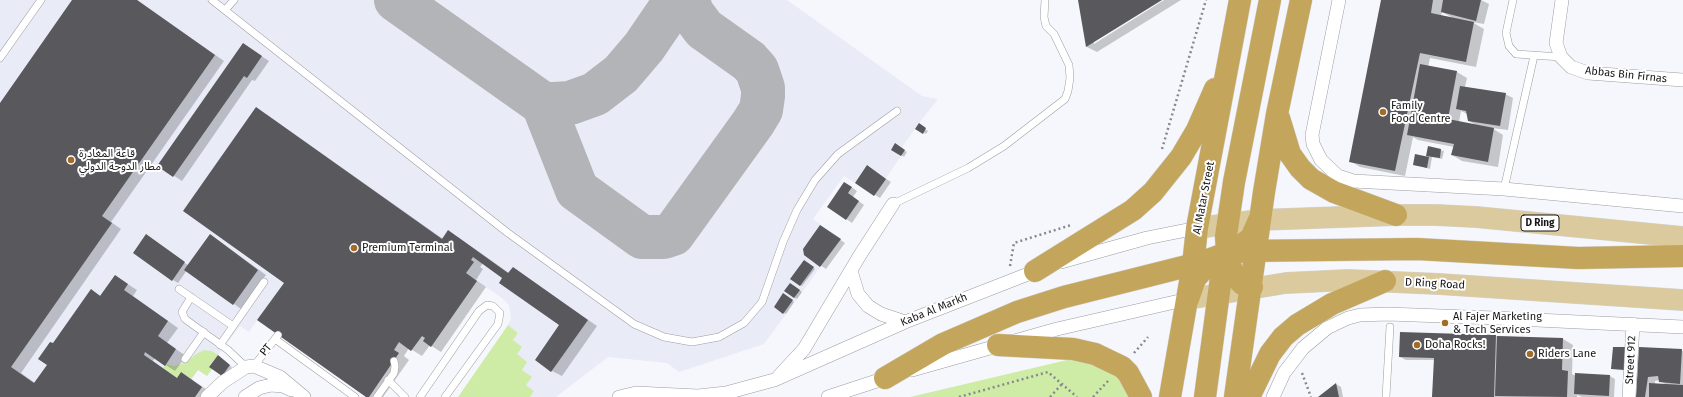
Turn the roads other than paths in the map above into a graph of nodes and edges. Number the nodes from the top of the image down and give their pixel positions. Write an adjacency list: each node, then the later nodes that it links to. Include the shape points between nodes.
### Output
1 (41, 0): 15 (lane)
2 (212, 0): 11 (lane)
3 (234, 0): 11 (lane)
4 (1046, 0): 20 (lane, via 1046,26 1054,34 1069,65 1070,78 1065,99 1004,146 968,168)
5 (1240, 0): 12 (highway, Al Matar Street)
6 (1270, 0): 24 (highway)
7 (1301, 0): 18 (highway)
8 (1339, 0): 19 (street, via 1313,126 1313,144 1320,160 1332,172 1345,179 1361,182)
9 (1514, 0): 13 (lane, via 1506,33 1509,46 1516,54)
10 (1562, 0): 14 (street, via 1556,43)
11 (226, 9): 17 (lane, via 508,233 634,324 664,337 692,342 719,337 744,323 762,302 788,229 815,180 838,154)
12 (1231, 51): 25 (highway, Al Matar Street); 32 (highway, via 1190,142 1173,170 1154,192 1122,218)
13 (1534, 56): 14 (lane); 19 (lane)
14 (1561, 57): 16 (street, Abbas Bin Firnas, via 1571,67 1588,73)
15 (0, 58)
16 (1683, 80)
17 (898, 111)
18 (1277, 114): 22 (highway, via 1290,154 1311,179 1334,192); 23 (highway)
19 (1504, 188): 21 (street)
20 (893, 204): 31 (street)
21 (1683, 206)
22 (1396, 215): 23 (main road, D Ring); 26 (main road, D Ring, via 1476,217)
23 (1260, 220): 24 (main road, D Ring); 27 (highway); 28 (highway, via 1251,238)
24 (1227, 224): 25 (main road, D Ring); 28 (highway)
25 (1197, 228): 28 (highway, via 1215,236); 30 (highway, Al Matar Street); 32 (street, Kaba Al Markh, via 1126,244)
26 (1683, 237)
27 (1256, 251): 28 (highway); 29 (highway, via 1417,249 1578,258); 35 (highway)
28 (1225, 254): 30 (highway); 35 (highway, via 1235,277 1242,284); 37 (highway); 39 (highway, via 1198,275)
29 (1683, 256)
30 (1193, 265): 39 (highway, Al Matar Street); 52 (highway, via 1064,297 1017,312 943,344)
31 (851, 271): 41 (street, via 858,294 868,306 881,314); 54 (street, via 804,349)
32 (1035, 271): 41 (street, Kaba Al Markh)
33 (1385, 281): 35 (main road, D Ring Road, via 1297,282); 40 (main road, D Ring Road); 70 (highway, via 1332,304 1297,324 1270,354)
34 (264, 282): 43 (lane)
35 (1252, 287): 37 (main road, D Ring Road); 69 (highway)
36 (179, 289): 38 (lane)
37 (1219, 294): 39 (main road, D Ring Road); 68 (highway)
38 (191, 297): 43 (lane); 46 (lane, via 183,308 183,316)
39 (1188, 299): 48 (street); 67 (highway, Al Matar Street)
40 (1683, 300)
41 (905, 322): 54 (street, Kaba Al Markh)
42 (1632, 324): 45 (street); 71 (street, via 1360,315 1337,322 1303,348 1290,363); 73 (street, Street 912)
43 (234, 326): 47 (lane)
44 (1390, 327): 72 (lane)
45 (1683, 327)
46 (204, 332): 47 (lane); 49 (lane)
47 (220, 345): 51 (lane)
48 (998, 345): 52 (street); 66 (highway, via 1073,349 1095,354 1122,367)
49 (185, 359)
50 (394, 361): 53 (lane, via 395,370)
51 (250, 366): 55 (street, via 280,377); 57 (street, via 223,382); 59 (lane, PT, via 277,337)
52 (885, 378): 65 (street)
53 (388, 380): 60 (lane); 61 (lane)
54 (774, 380): 56 (street, Kaba Al Markh, via 726,394)
55 (302, 395): 58 (street, via 282,386 271,385 259,388)
56 (675, 396): 64 (street, Kaba Al Markh, via 636,393)
57 (206, 397)
58 (245, 397)
59 (355, 397)
60 (377, 397)
61 (405, 397)
62 (420, 397): 63 (lane, via 479,311 487,305 493,306 500,313 498,324)
63 (445, 397)
64 (619, 397)
65 (828, 397)
66 (1142, 397)
67 (1170, 397)
68 (1205, 397)
69 (1235, 397)
70 (1249, 397)
71 (1273, 397)
72 (1386, 397)
73 (1629, 397)

